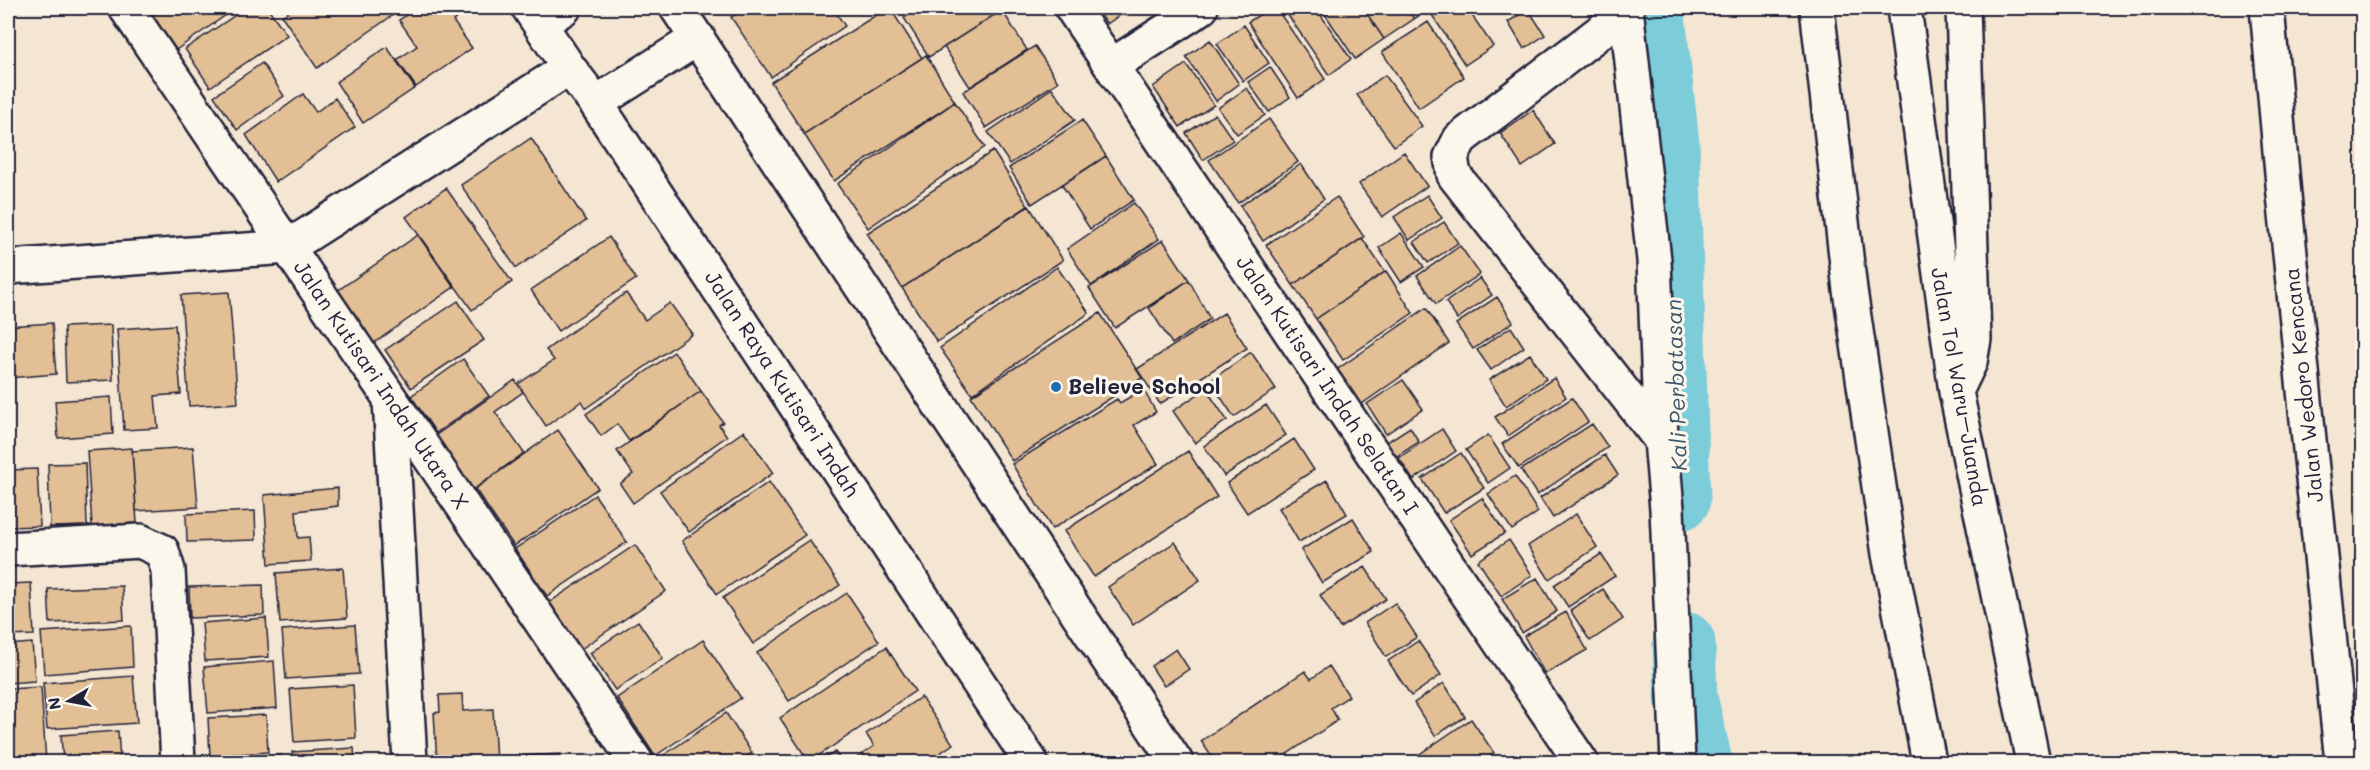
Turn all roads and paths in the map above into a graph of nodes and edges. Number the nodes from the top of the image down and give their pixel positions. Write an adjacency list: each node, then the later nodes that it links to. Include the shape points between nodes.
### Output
1 (126, 8): 15 (main road, Jalan Kutisari Indah Utara X)
2 (678, 8): 11 (main road)
3 (1072, 8): 12 (main road, Jalan Kutisari Indah Selatan I)
4 (1201, 8): 12 (main road)
5 (1904, 8): 17 (main road, Jalan Tol Waru–Juanda)
6 (1963, 8): 17 (main road, via 1974,339 1970,362)
7 (2267, 8): 30 (main road, Jalan Wedoro Kencana)
8 (1817, 9): 28 (main road, via 1850,290 1886,531)
9 (1626, 10): 19 (main road, via 1654,260); 19 (main road, via 1460,139 1451,157 1454,175)
10 (544, 13): 13 (main road, Jalan Raya Kutisari Indah)
11 (698, 38): 14 (main road); 25 (main road)
12 (1111, 66): 26 (main road, Jalan Kutisari Indah Selatan I)
13 (569, 68): 14 (main road, Jalan Raya Kutisari Indah); 15 (main road)
14 (596, 103): 24 (main road, Jalan Raya Kutisari Indah)
15 (288, 247): 16 (main road); 18 (main road, Jalan Kutisari Indah Utara X)
16 (8, 267)
17 (1956, 392): 29 (main road, Jalan Tol Waru–Juanda)
18 (390, 399): 22 (main road); 23 (main road, Jalan Kutisari Indah Utara X)
19 (1660, 440): 27 (main road, via 1667,509)
20 (8, 549): 21 (main road, via 140,541 162,551 168,570)
21 (178, 762)
22 (410, 762)
23 (636, 762)
24 (1031, 762)
25 (1176, 762)
26 (1581, 762)
27 (1678, 762)
28 (1929, 762)
29 (2033, 762)
30 (2342, 762)

